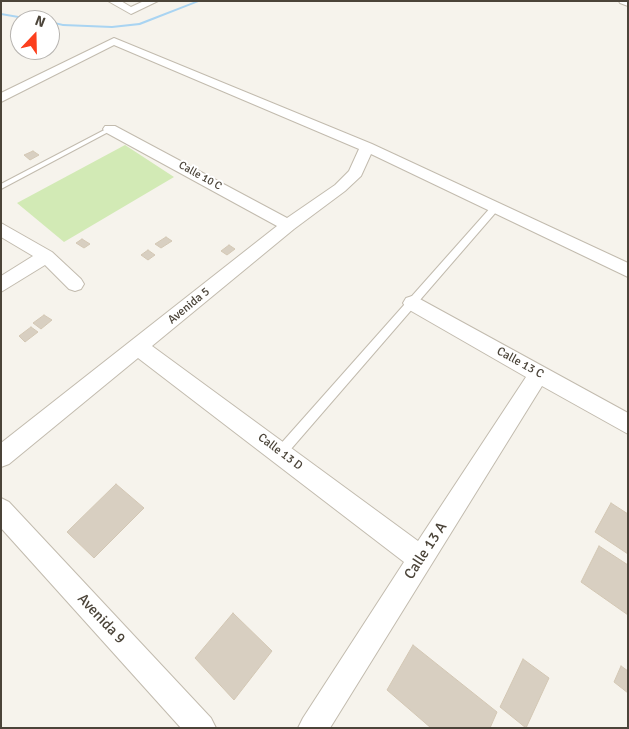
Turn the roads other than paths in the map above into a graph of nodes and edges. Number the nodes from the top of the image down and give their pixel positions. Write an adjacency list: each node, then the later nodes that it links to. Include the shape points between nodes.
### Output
1 (113, 1): 2 (street, via 131,11)
2 (153, 1)
3 (1, 98): 5 (street, via 114,41)
4 (110, 129): 6 (lane); 8 (street, Calle 10 C)
5 (367, 147): 7 (street); 8 (street, Avenida 5, via 356,173)
6 (1, 187)
7 (494, 209): 11 (street); 14 (lane)
8 (288, 226): 15 (street, Avenida 5)
9 (1, 229): 10 (street)
10 (46, 256): 12 (street); 13 (street)
11 (628, 271)
12 (74, 284)
13 (1, 285)
14 (412, 303): 16 (street, Calle 13 C); 18 (lane)
15 (138, 347): 18 (street, Calle 13 D); 19 (street, Avenida 5)
16 (539, 374): 17 (street, Calle 13 C); 21 (street, Calle 13 A)
17 (628, 424)
18 (281, 452): 21 (street, Calle 13 D)
19 (1, 457)
20 (1, 510): 22 (street, Avenida 9)
21 (421, 559): 23 (street, Calle 13 A)
22 (201, 728)
23 (313, 728)

